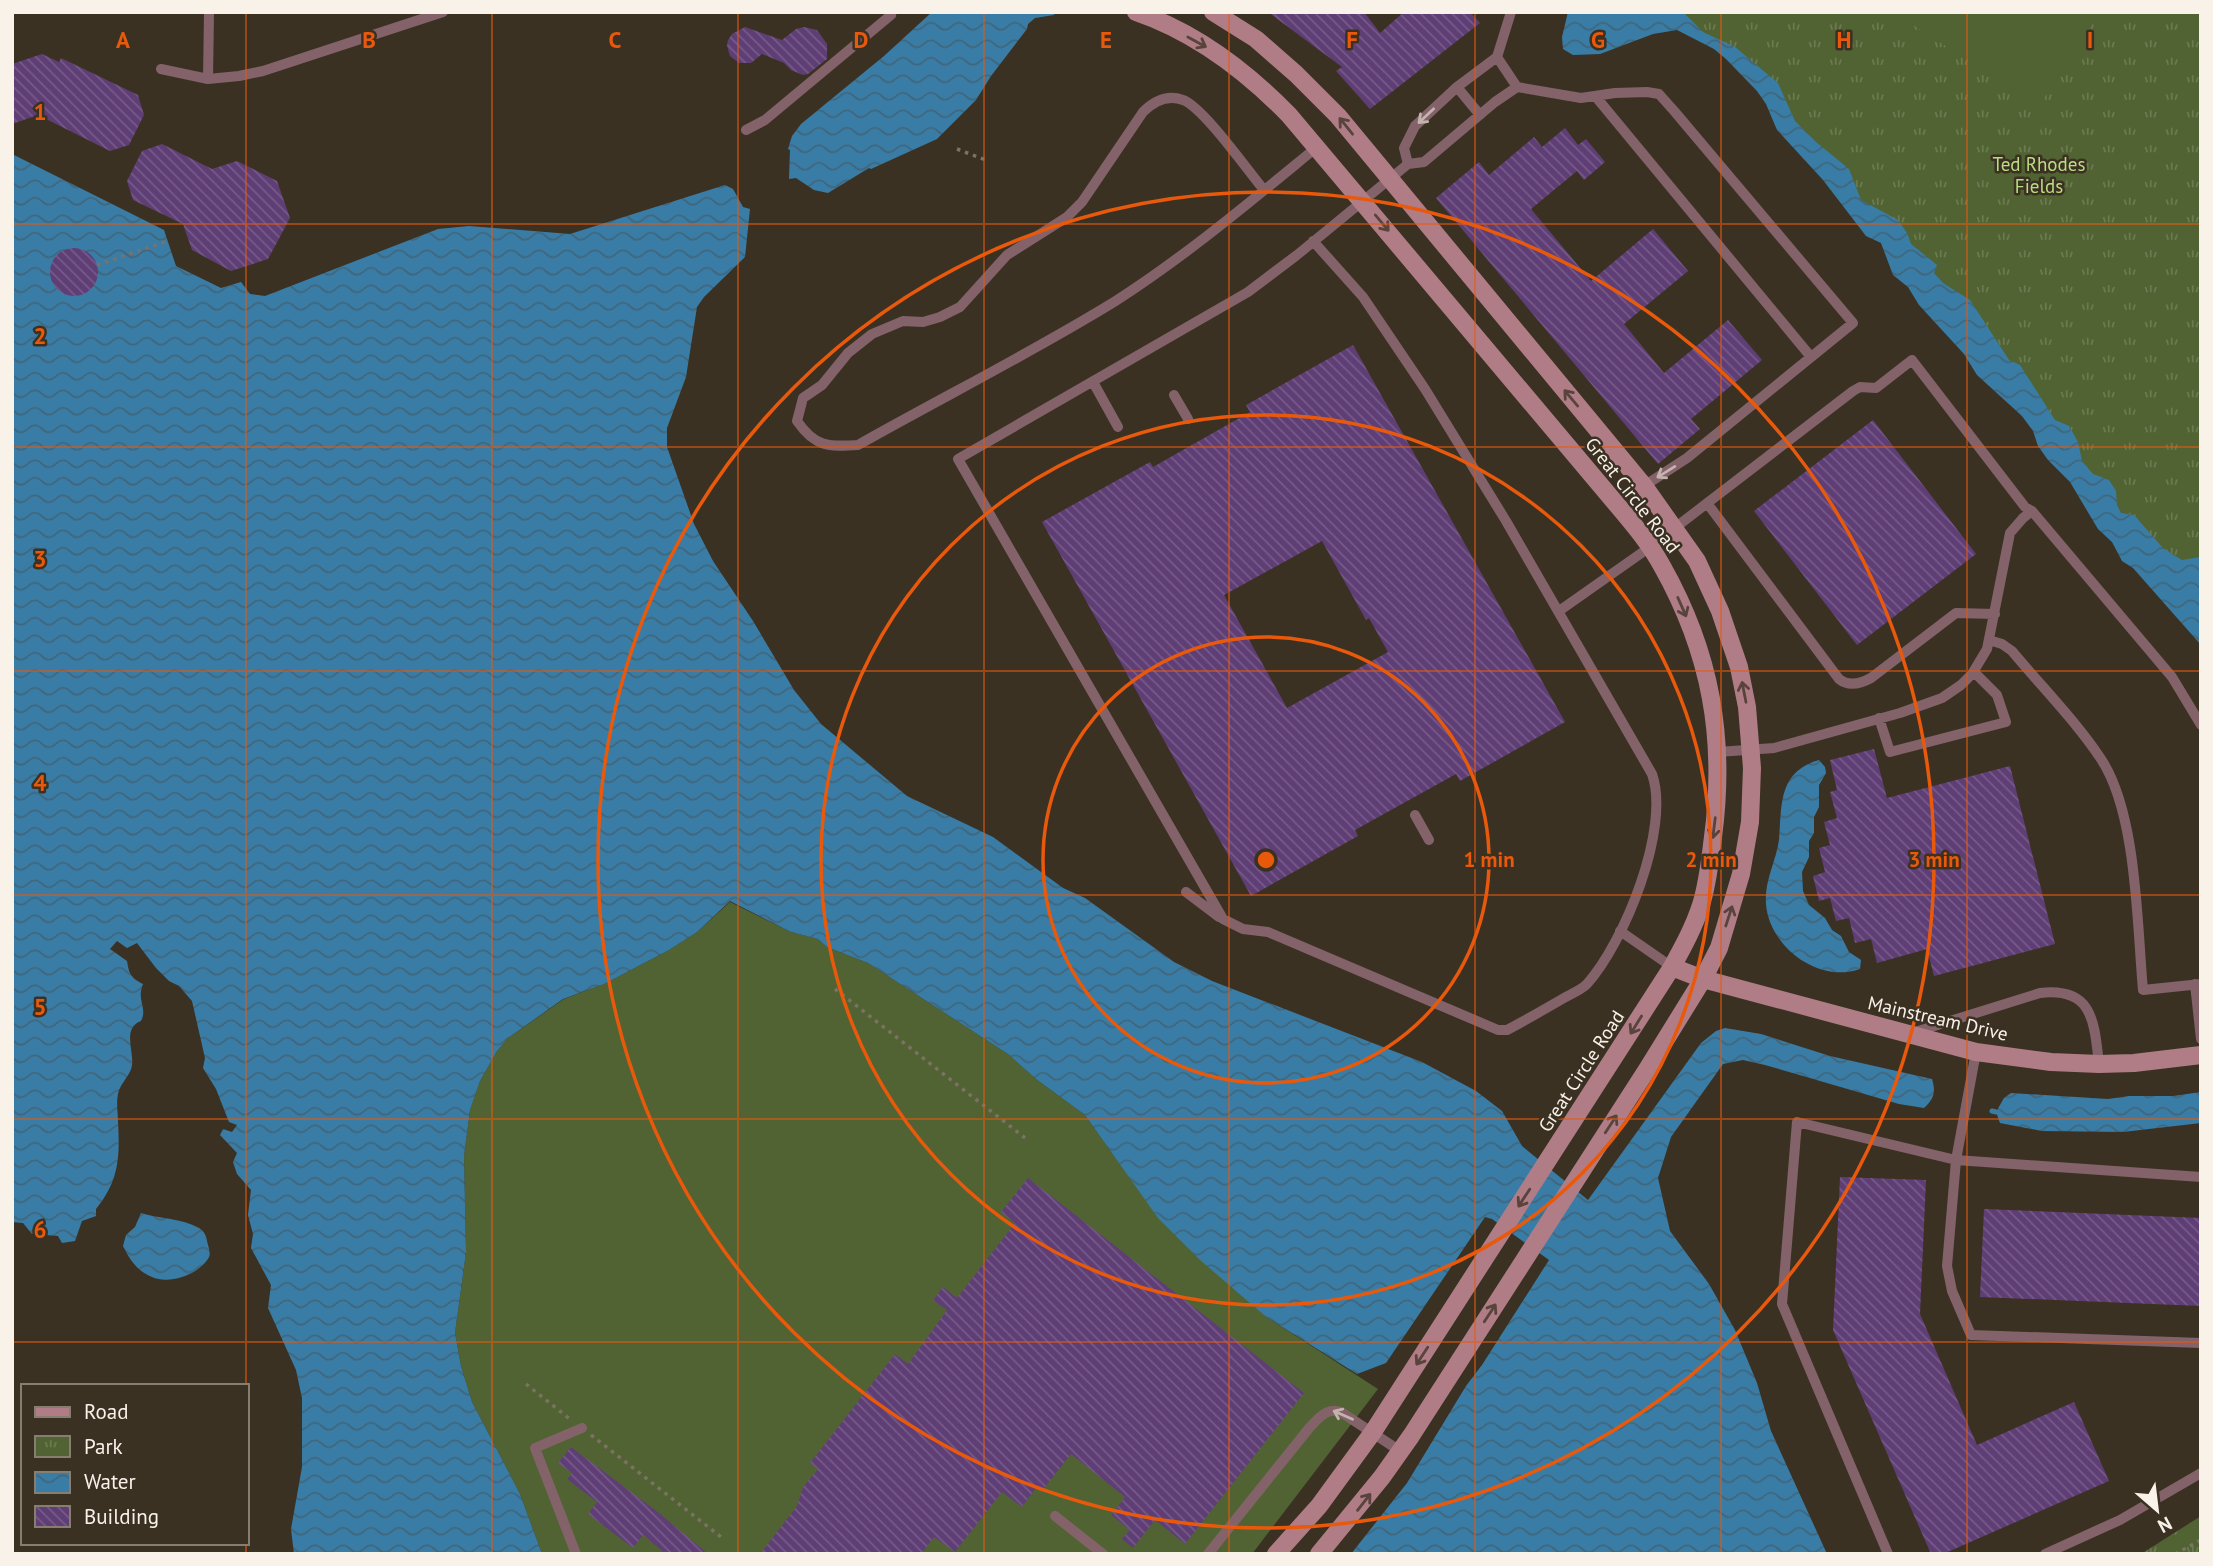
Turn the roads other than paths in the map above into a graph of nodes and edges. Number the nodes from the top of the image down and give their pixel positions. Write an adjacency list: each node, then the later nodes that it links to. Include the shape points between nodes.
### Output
1 (209, 12): 9 (lane)
2 (443, 12): 9 (lane, via 263,71)
3 (889, 12): 14 (lane, via 891,15 765,120)
4 (1136, 12): 15 (street, Great Circle Road, one-way to 15, via 1178,31 1234,66 1265,90)
5 (1213, 12): 17 (street, Great Circle Road, one-way to 5, via 1338,116 1296,74 1256,39)
6 (1511, 12): 7 (lane)
7 (1497, 57): 10 (lane); 11 (lane)
8 (160, 69): 9 (lane)
9 (208, 79)
10 (1457, 87): 13 (lane); 16 (lane, one-way to 16, via 1415,126 1404,148)
11 (1517, 87): 12 (lane, via 1581,99); 13 (lane)
12 (1596, 97): 21 (lane); 21 (lane, via 1659,94 1853,323)
13 (1480, 115): 16 (lane, via 1424,162)
14 (746, 130)
15 (1317, 147): 18 (lane); 19 (street, Great Circle Road)
16 (1408, 164): 17 (lane)
17 (1388, 179): 19 (lane); 26 (street, Great Circle Road, one-way to 17)
18 (1264, 190): 18 (lane, via 1221,227 1114,302 858,445 837,446 809,438 797,421 803,398 872,334 903,321 940,317 960,307 1007,256 1067,217 1155,102 1174,98 1192,105)
19 (1363, 200): 20 (lane); 30 (street, Great Circle Road, one-way to 30)
20 (1313, 241): 22 (lane, via 1248,292); 31 (lane, via 1363,297 1425,389)
21 (1811, 358): 26 (lane, one-way to 26, via 1687,458)
22 (1093, 382): 25 (lane); 42 (lane, via 958,459)
23 (1174, 395): 24 (lane)
24 (1188, 419)
25 (1118, 427)
26 (1644, 486): 29 (street, Great Circle Road)
27 (1707, 503): 28 (lane, via 1853,391 1876,388 1912,360); 29 (lane); 32 (lane, via 1846,684 1871,678 1956,613)
28 (2032, 511): 32 (lane, via 2010,533); 36 (lane, via 2172,677)
29 (1675, 527): 30 (lane); 37 (street, Great Circle Road, one-way to 29, via 1747,707 1720,611)
30 (1650, 547): 31 (lane); 38 (street, Great Circle Road, one-way to 38, via 1679,599 1703,661)
31 (1559, 611): 43 (lane, via 1656,786 1656,821 1648,860)
32 (1994, 614): 33 (lane)
33 (1989, 640): 34 (lane); 46 (lane, via 2012,651 2101,760 2112,781 2130,853 2143,990)
34 (1974, 672): 35 (lane, via 1942,698); 35 (lane, via 1997,695 2006,722 1890,752)
35 (1880, 718): 37 (lane, via 1774,748)
36 (2201, 725)
37 (1751, 750): 38 (lane); 45 (street, Great Circle Road, one-way to 37, via 1718,948 1741,874 1750,822)
38 (1718, 752): 44 (street, Great Circle Road, one-way to 44, via 1718,799 1707,883 1693,927)
39 (1415, 816): 40 (lane)
40 (1429, 840)
41 (1186, 892): 42 (lane)
42 (1223, 919): 43 (lane, via 1243,929 1268,932 1498,1030 1507,1030 1585,986)
43 (1620, 931): 44 (lane)
44 (1672, 967): 45 (street, Mainstream Drive); 56 (street, Great Circle Road, one-way to 56)
45 (1703, 979): 47 (street, Mainstream Drive); 57 (street, Great Circle Road, one-way to 45)
46 (2198, 984): 48 (lane)
47 (1908, 1034): 49 (street, Mainstream Drive); 51 (lane, via 2061,990 2086,1007)
48 (2201, 1039)
49 (1976, 1052): 51 (street, Mainstream Drive); 52 (lane)
50 (2201, 1055): 51 (street, Mainstream Drive)
51 (2099, 1064)
52 (1956, 1160): 53 (lane); 54 (lane, via 1947,1277 1972,1335); 65 (lane, via 1797,1122 1783,1304)
53 (2201, 1177)
54 (2201, 1343)
55 (582, 1428): 60 (lane, via 535,1448)
56 (1373, 1432): 57 (lane); 62 (lane, one-way to 62, via 1341,1412 1326,1413); 63 (street, Great Circle Road, via 1319,1506)
57 (1400, 1451): 64 (street, Great Circle Road, one-way to 57)
58 (2201, 1473): 66 (lane, via 2120,1520)
59 (1055, 1516): 61 (lane)
60 (576, 1554)
61 (1103, 1554)
62 (1208, 1554)
63 (1276, 1554)
64 (1320, 1554)
65 (1888, 1554)
66 (2045, 1554)

